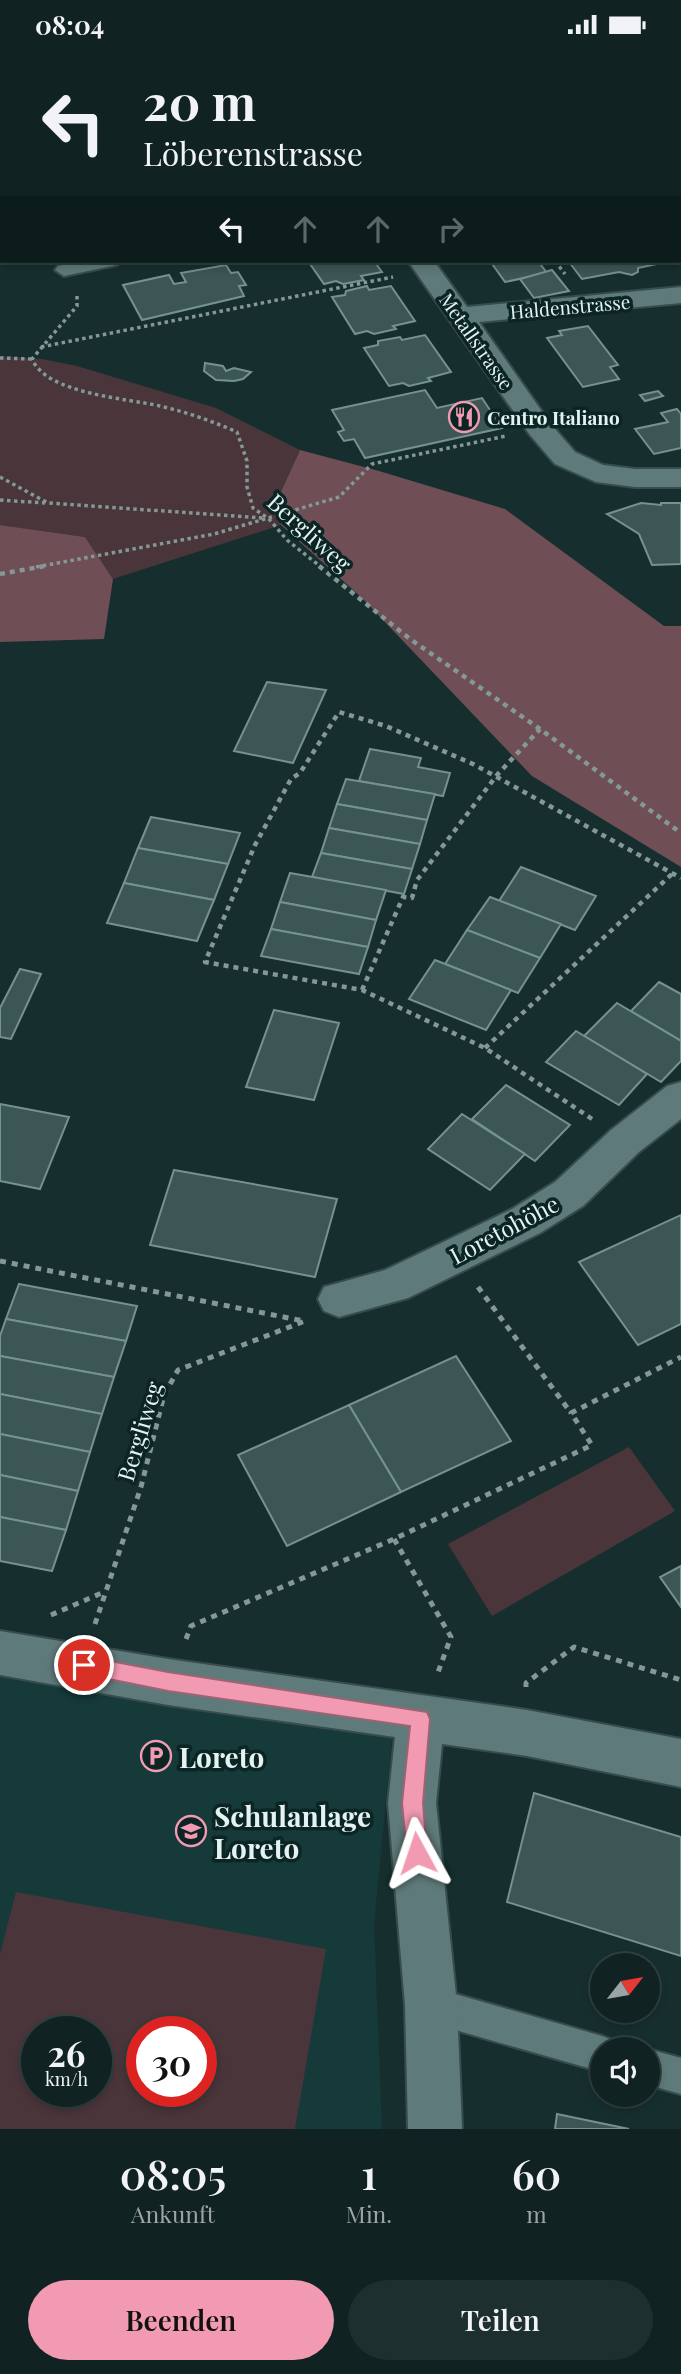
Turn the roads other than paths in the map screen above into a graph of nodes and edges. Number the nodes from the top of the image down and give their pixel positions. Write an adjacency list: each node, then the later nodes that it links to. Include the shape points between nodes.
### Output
1 (99, 263): 3 (lane)
2 (424, 265): 5 (street, Metallstrasse)
3 (64, 269)
4 (681, 295): 5 (street, Haldenstrasse)
5 (460, 316): 6 (street, Metallstrasse, via 565,458 596,473)
6 (681, 478)
7 (681, 1097): 8 (street, Loretohöhe, via 569,1194 526,1221 393,1286)
8 (339, 1299)
9 (0, 1653): 10 (street)
10 (421, 1719): 11 (street, via 527,1733); 12 (street, via 412,1803)
11 (681, 1763)
12 (431, 2005): 13 (lane); 16 (street)
13 (590, 2051)
14 (660, 2070): 15 (lane)
15 (681, 2076)
16 (435, 2129)

